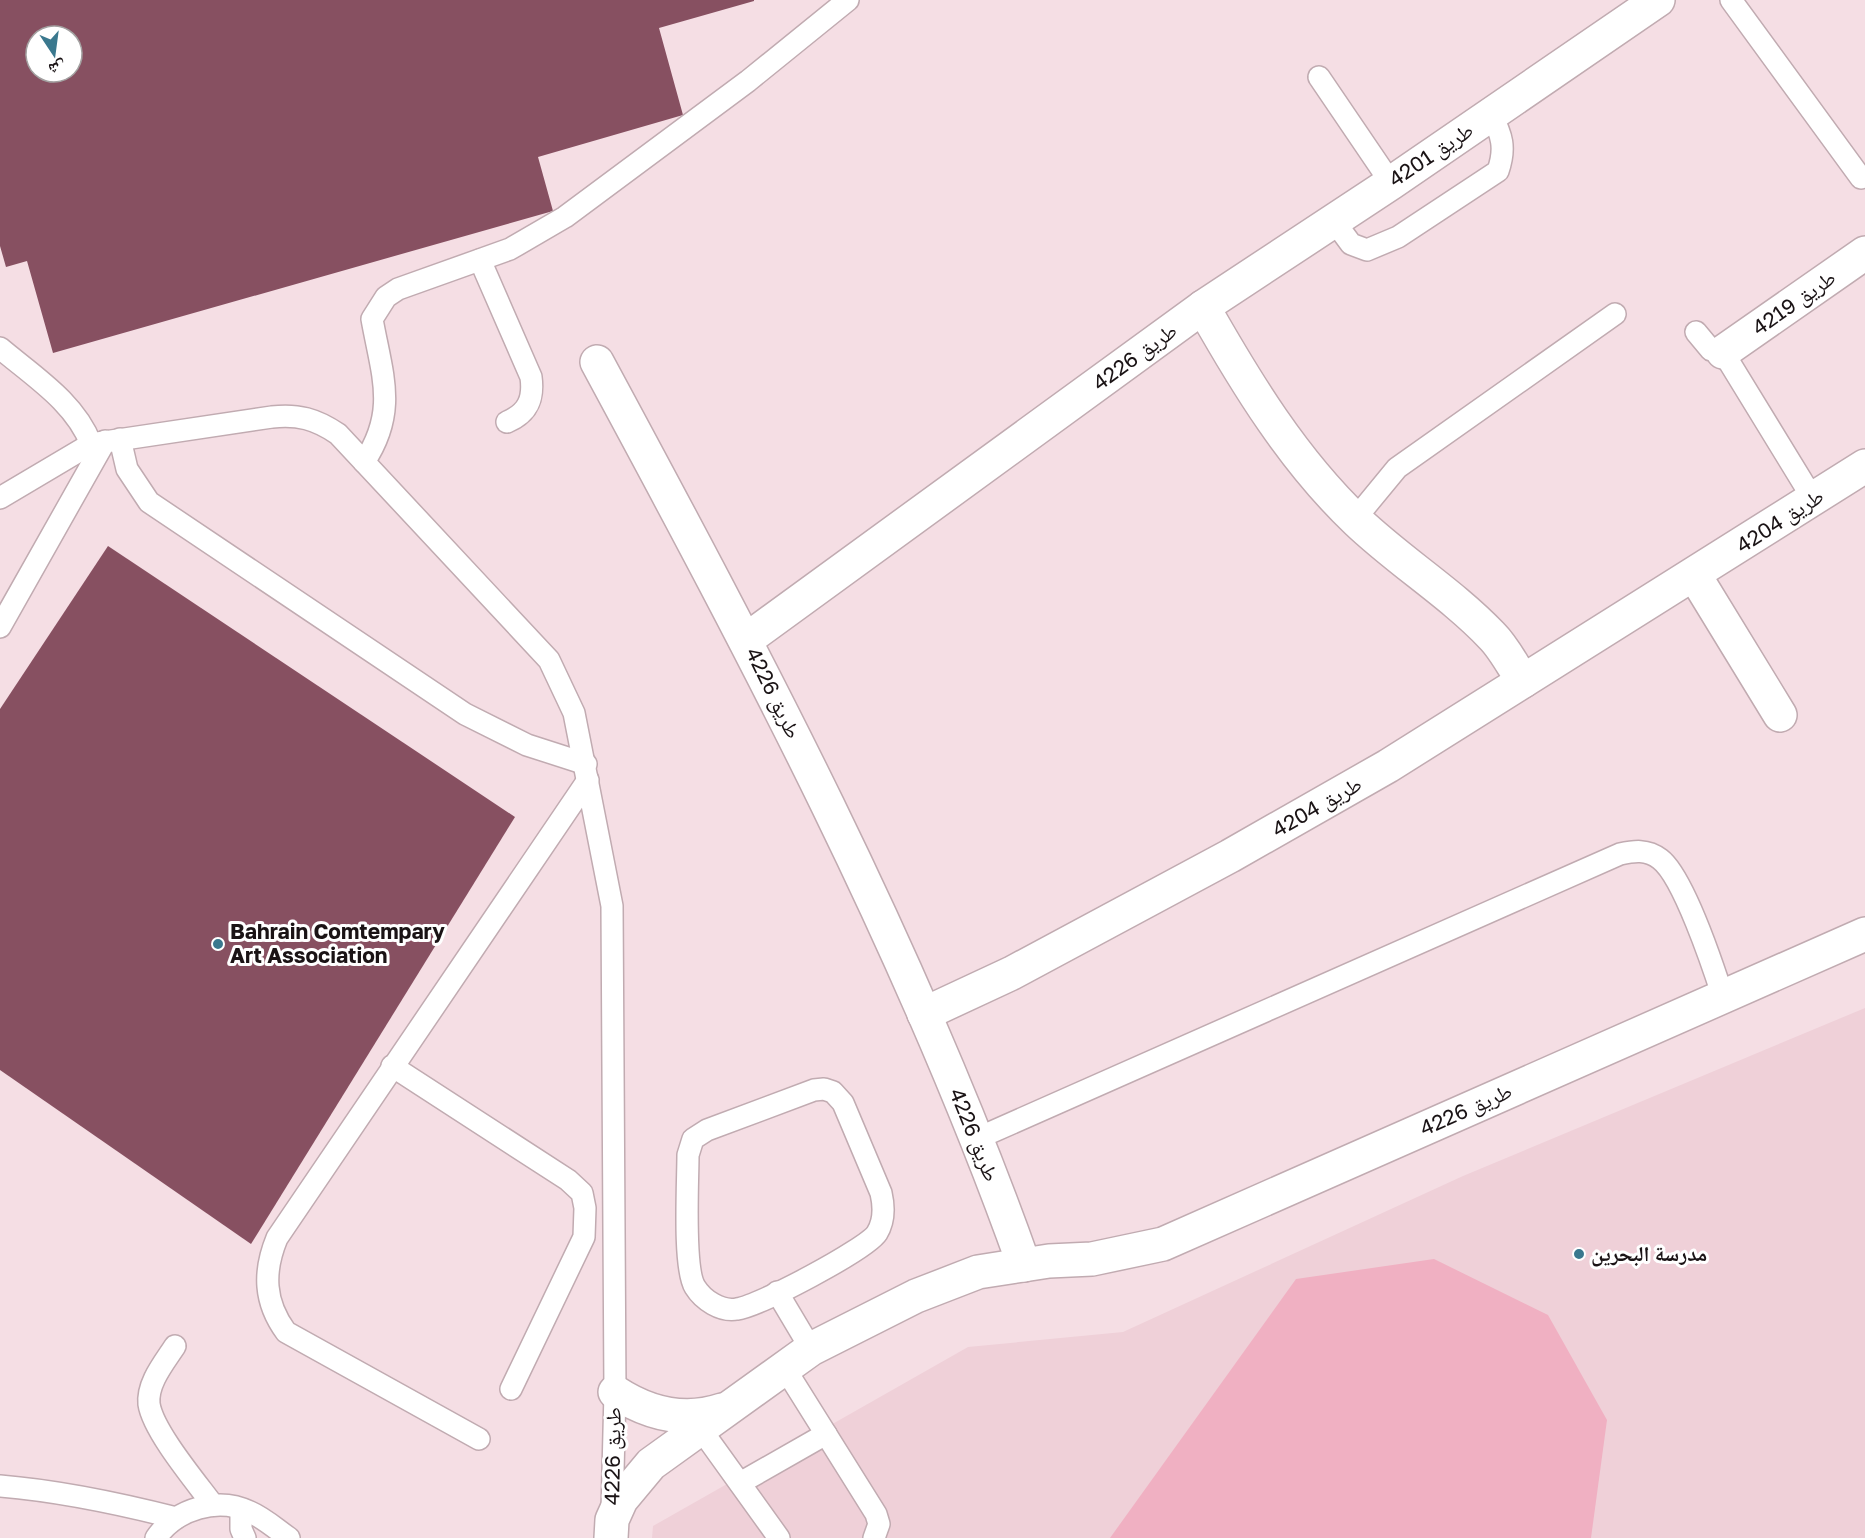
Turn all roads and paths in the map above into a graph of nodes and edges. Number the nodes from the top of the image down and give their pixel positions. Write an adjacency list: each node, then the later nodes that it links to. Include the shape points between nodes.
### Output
1 (848, 0): 10 (lane, via 597,196 510,249)
2 (1658, 0): 5 (street, طريق 4201)
3 (1731, 0): 6 (lane)
4 (1319, 77): 7 (lane)
5 (1491, 114): 7 (street, طريق 4201); 8 (lane, via 1503,138 1498,171 1398,237 1367,250 1351,244)
6 (1861, 178)
7 (1391, 183): 8 (street, طريق 4201)
8 (1334, 221): 11 (street, طريق 4201)
9 (1865, 254): 15 (street, طريق 4219)
10 (480, 260): 17 (lane, via 531,377 531,401 526,410); 19 (lane, via 398,289 378,307 372,319 386,402 376,444)
11 (1203, 307): 23 (street, via 1244,380 1303,462); 26 (street, طريق 4226)
12 (1615, 314): 23 (lane, via 1397,468)
13 (1696, 332): 15 (lane, via 1711,350)
14 (0, 348): 18 (lane)
15 (1723, 352): 22 (lane)
16 (597, 362): 26 (street)
17 (507, 423)
18 (105, 442): 19 (lane, طريق 4226, via 299,416 338,434); 21 (lane); 25 (lane); 29 (lane, via 149,502 465,714)
19 (364, 462): 29 (lane, طريق 4226, via 549,660 574,713)
20 (1865, 466): 22 (street, طريق 4204)
21 (0, 498)
22 (1813, 499): 24 (street, طريق 4204)
23 (1355, 519): 27 (street, via 1409,568 1465,610 1494,638)
24 (1695, 576): 27 (street, طريق 4204); 28 (street)
25 (0, 627)
26 (746, 640): 32 (street, طريق 4226, via 858,866)
27 (1523, 681): 32 (street, طريق 4204, via 1388,766 1230,856 1012,973)
28 (1779, 715)
29 (587, 772): 33 (lane); 41 (lane, طريق 4226, via 612,906)
30 (1865, 934): 31 (street, طريق 4226)
31 (1723, 997): 34 (lane, via 1702,935 1668,867 1646,852 1633,851); 35 (street, طريق 4226, via 1163,1244 1092,1259)
32 (924, 1014): 34 (street, طريق 4226)
33 (392, 1066): 40 (lane, via 568,1180 582,1193 584,1237); 45 (lane, via 277,1238 267,1266 271,1305 286,1332)
34 (976, 1139): 35 (street, طريق 4226)
35 (1024, 1265): 38 (street, طريق 4226, via 978,1272 926,1292)
36 (777, 1292): 36 (lane, via 861,1248 878,1231 883,1218 881,1193 843,1103 824,1089 707,1130 693,1139 690,1147 689,1275 695,1287 713,1304 737,1310); 38 (lane)
37 (175, 1346): 48 (lane, via 154,1379 149,1404 161,1432)
38 (811, 1349): 39 (street, طريق 4226)
39 (784, 1367): 42 (street, طريق 4226); 44 (lane)
40 (511, 1389)
41 (615, 1392): 42 (street, طريق 4226, via 666,1415 711,1414); 51 (lane, طريق 4226)
42 (732, 1406): 43 (street, طريق 4226)
43 (700, 1428): 46 (lane); 51 (street, طريق 4226, via 651,1464 632,1485)
44 (826, 1434): 46 (lane); 56 (lane, via 876,1514 879,1524)
45 (479, 1439)
46 (740, 1483): 55 (lane)
47 (0, 1486): 50 (lane, via 111,1501)
48 (213, 1505): 49 (lane); 50 (lane)
49 (242, 1509): 53 (lane, via 240,1520); 54 (lane)
50 (176, 1518): 52 (lane)
51 (611, 1529)
52 (156, 1538)
53 (245, 1538)
54 (289, 1538)
55 (779, 1538)
56 (874, 1538)

